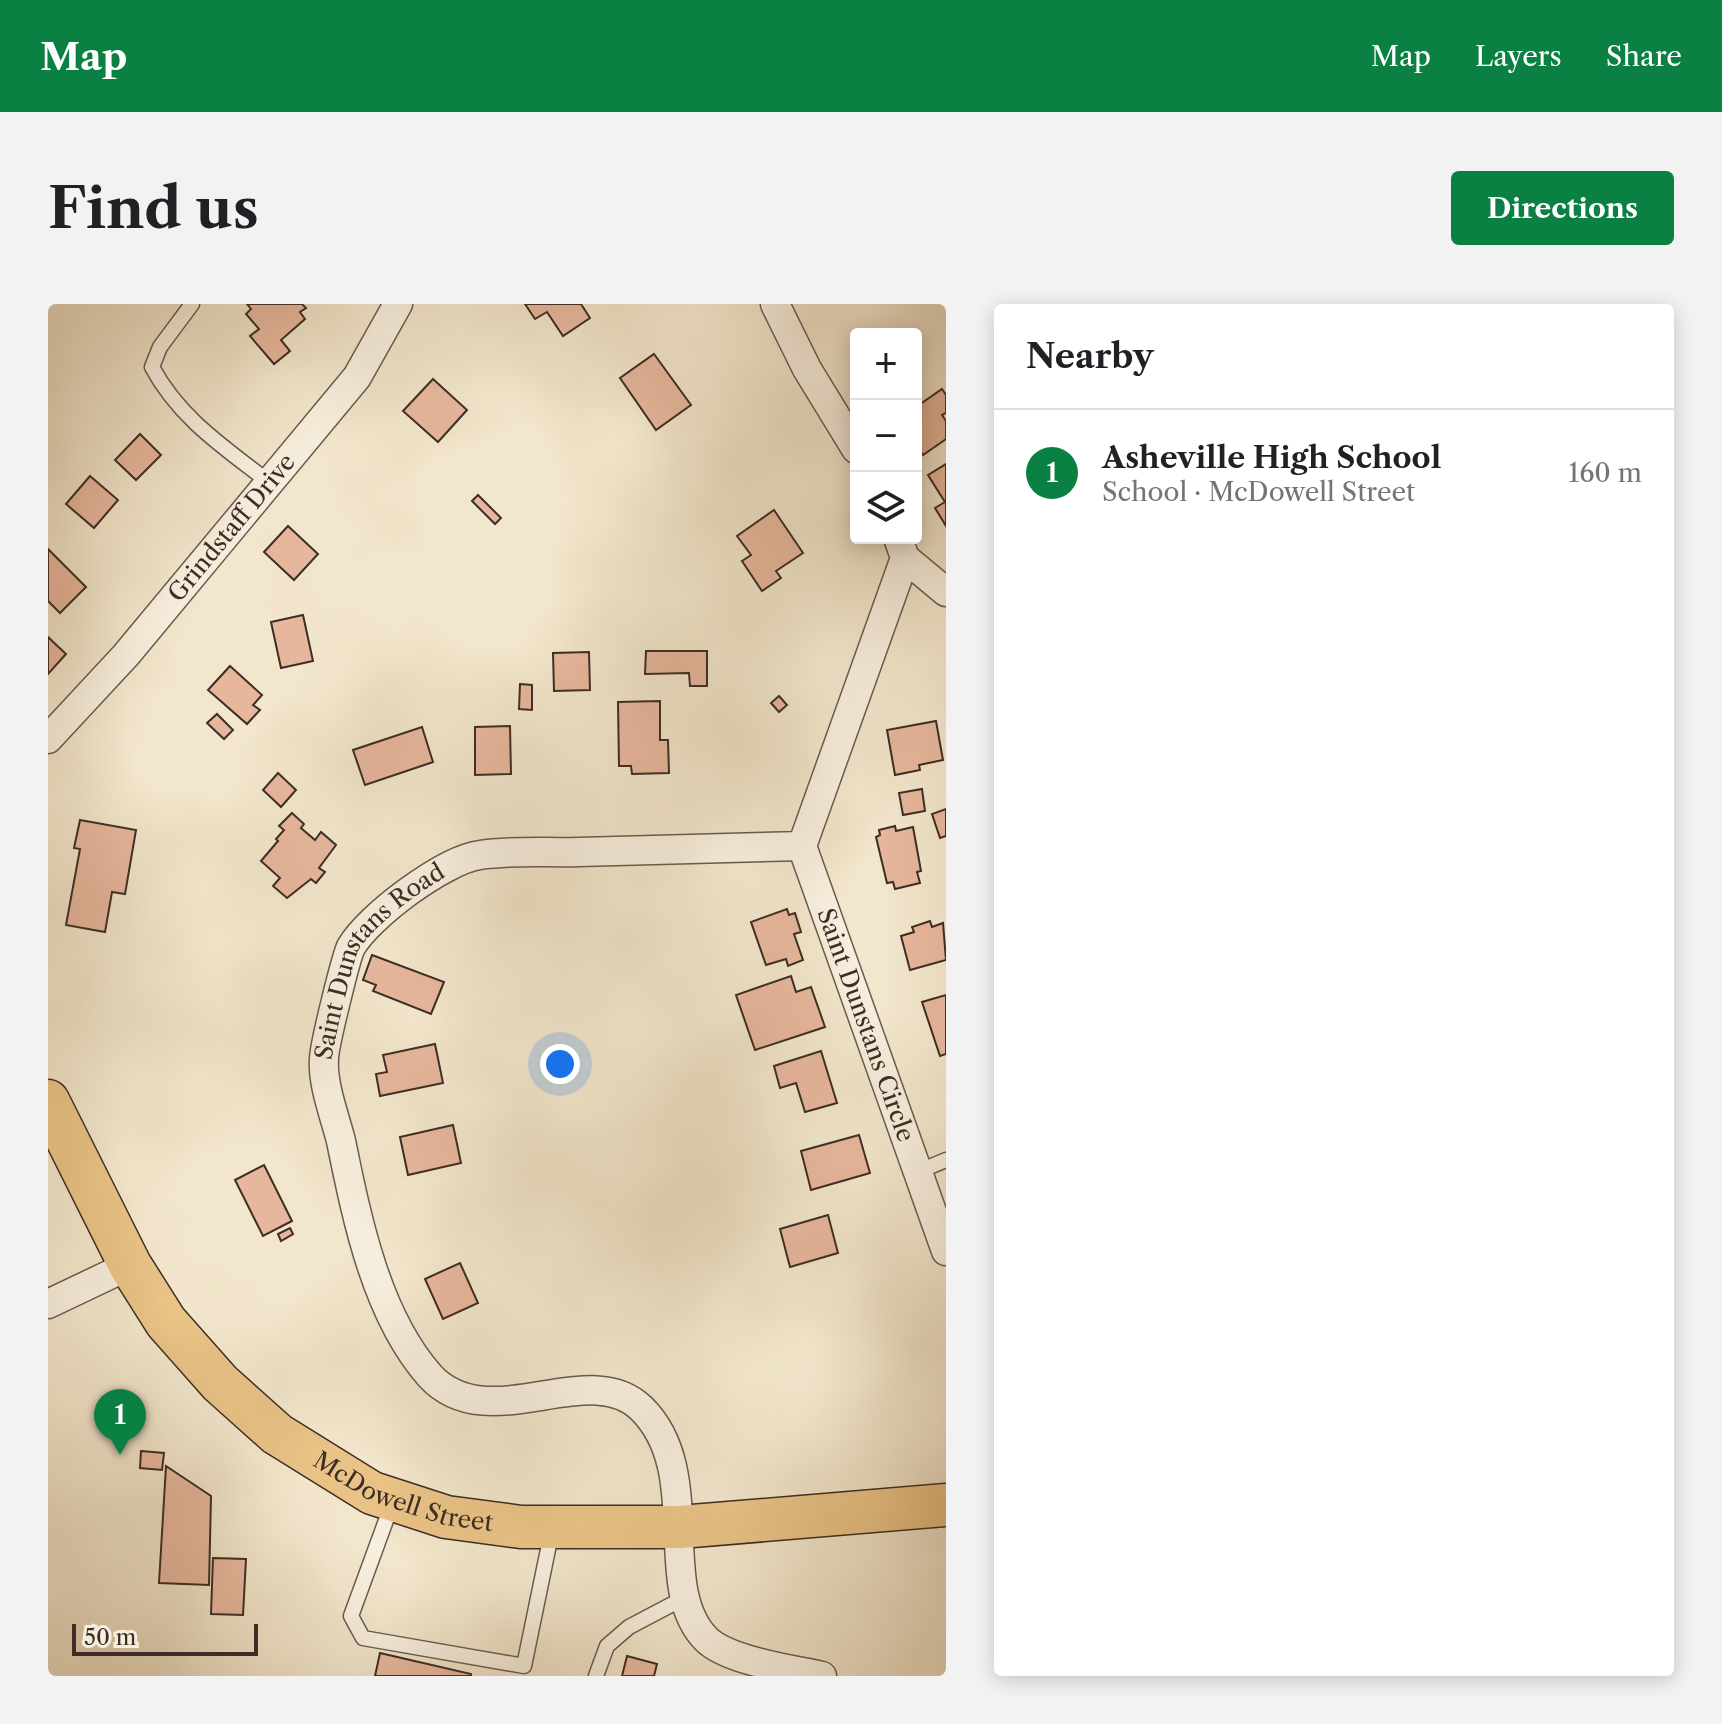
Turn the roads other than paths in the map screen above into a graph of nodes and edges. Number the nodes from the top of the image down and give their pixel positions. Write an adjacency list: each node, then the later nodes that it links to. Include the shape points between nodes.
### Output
1 (192, 304): 5 (lane, via 152,367 165,392 194,424)
2 (775, 304): 4 (street)
3 (390, 308): 5 (street, Grindstaff Drive, via 357,377)
4 (850, 439)
5 (270, 483): 8 (street, Grindstaff Drive)
6 (901, 548): 7 (street); 9 (street)
7 (946, 592)
8 (48, 739)
9 (802, 846): 12 (street, Saint Dunstans Circle); 19 (street, Saint Dunstans Road, via 476,855 408,888 351,947 323,1061 363,1246 398,1323 431,1376 447,1390 478,1400 598,1392 634,1402 654,1423 666,1448)
10 (48, 1101): 14 (main road, McDowell Street)
11 (946, 1160): 12 (lane)
12 (917, 1172): 13 (street, Saint Dunstans Circle)
13 (946, 1251)
14 (130, 1265): 15 (street); 16 (main road, McDowell Street, via 175,1332 220,1383 277,1434 372,1493)
15 (48, 1304)
16 (394, 1499): 18 (main road, McDowell Street, via 446,1517); 21 (lane, via 351,1616 363,1638)
17 (946, 1505): 19 (main road, McDowell Street)
18 (553, 1527): 19 (main road, McDowell Street); 21 (lane)
19 (680, 1527): 20 (street, Saint Dunstans Road)
20 (684, 1598): 22 (lane, via 629,1627 607,1646); 23 (street, via 708,1641 759,1662)
21 (523, 1671)
22 (596, 1676)
23 (822, 1676)

